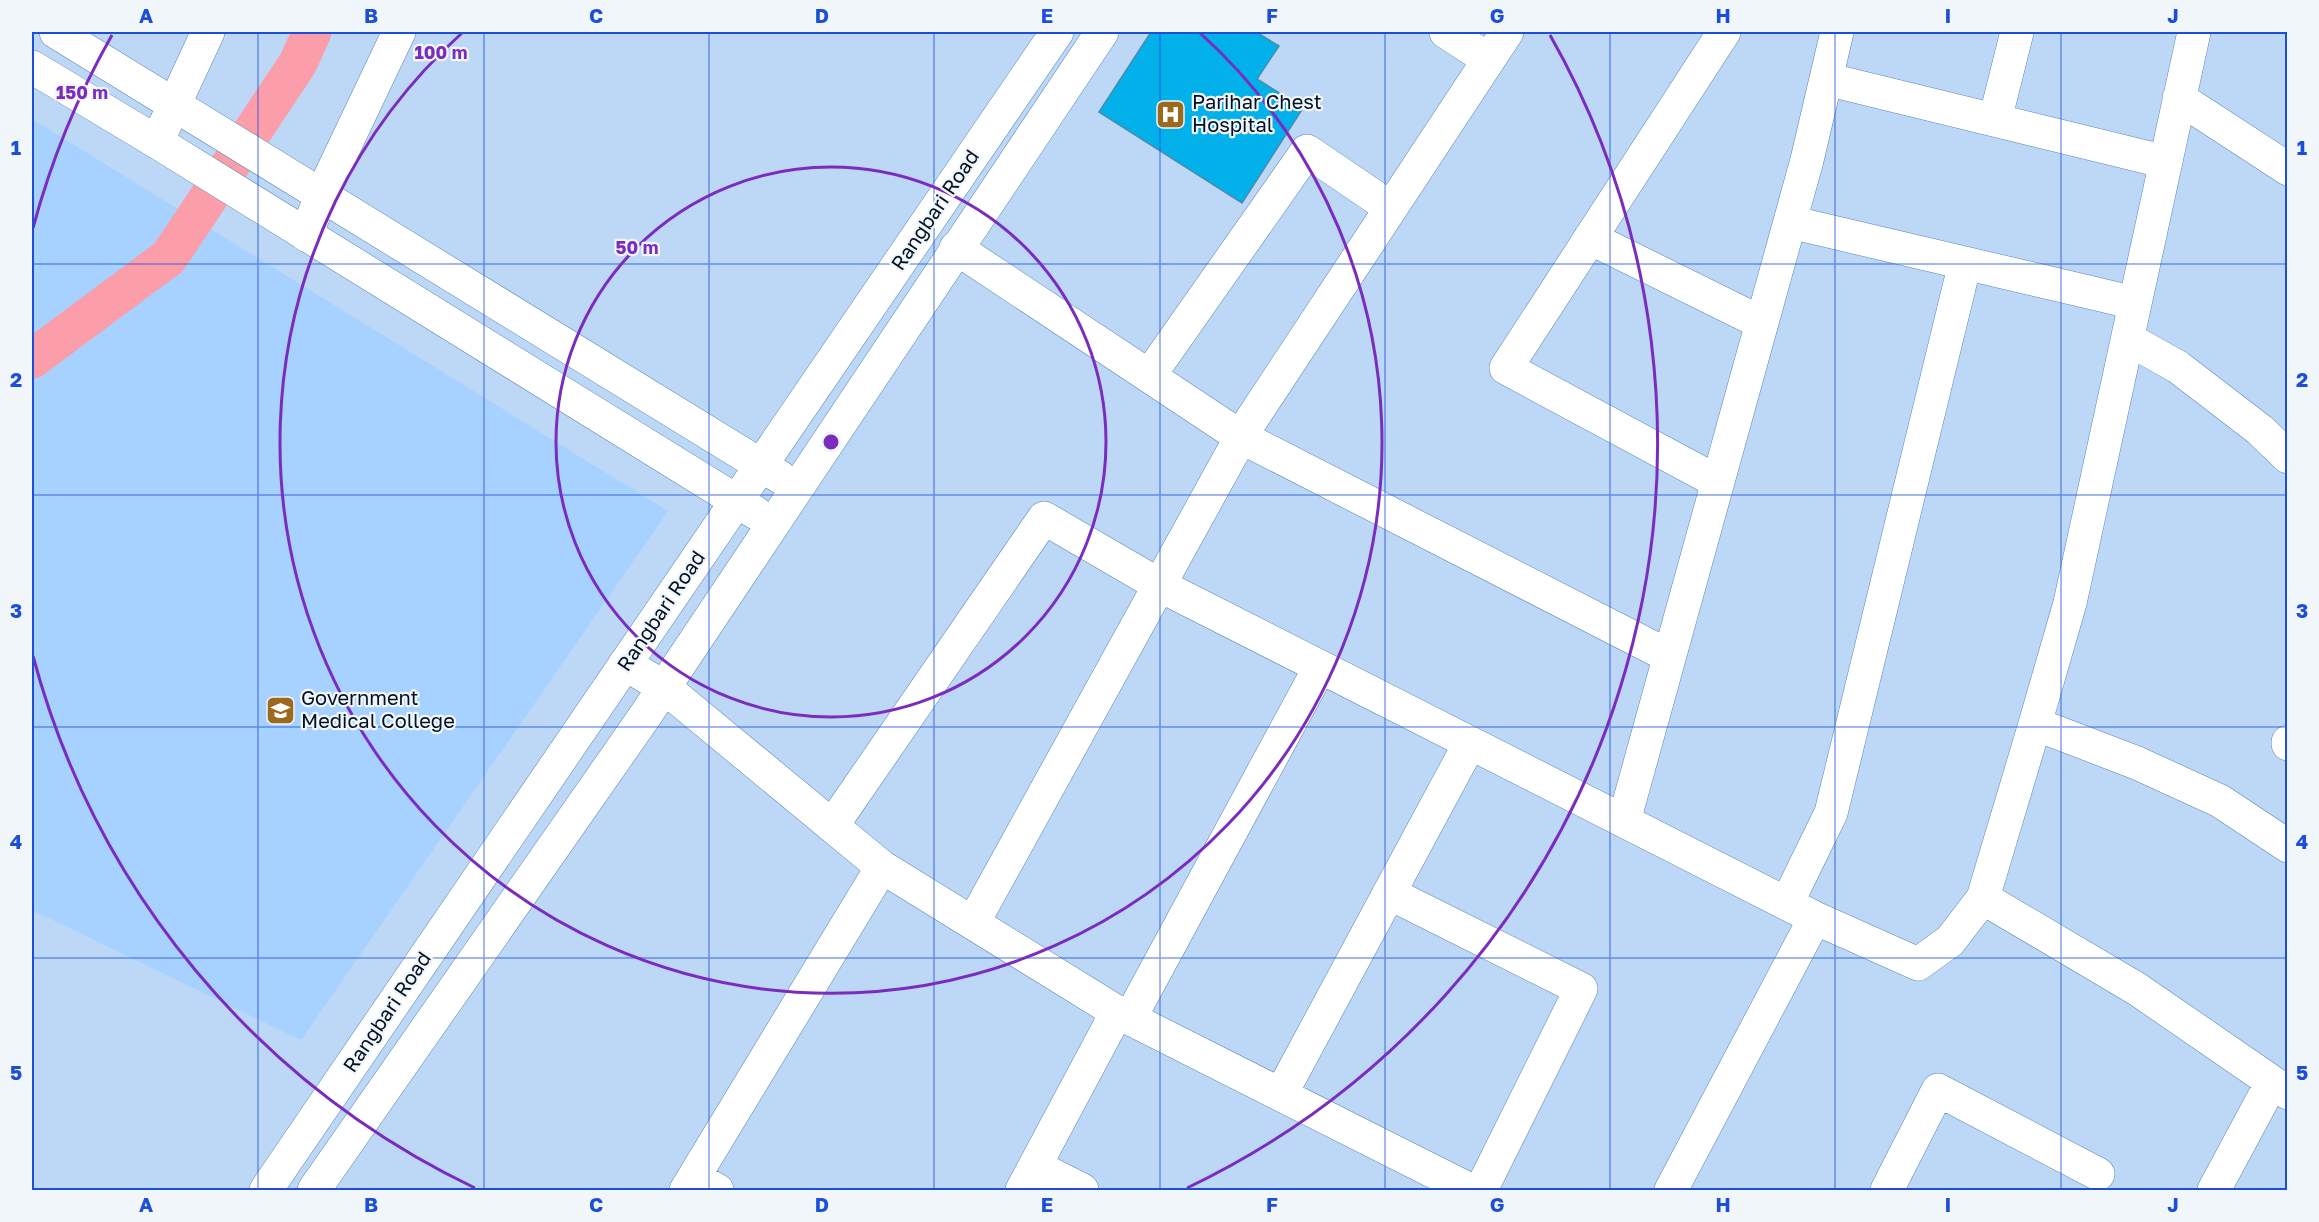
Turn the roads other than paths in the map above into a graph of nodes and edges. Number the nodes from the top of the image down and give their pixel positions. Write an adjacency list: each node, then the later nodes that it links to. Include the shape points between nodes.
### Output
1 (56, 32): 16 (street)
2 (208, 32): 16 (street)
3 (399, 32): 21 (street)
4 (1057, 32): 34 (street, Rangbari Road)
5 (1102, 32): 26 (street, Rangbari Road)
6 (1446, 32): 12 (street)
7 (1507, 32): 12 (street)
8 (1724, 32): 25 (street)
9 (1837, 32): 14 (street)
10 (2017, 32): 17 (street)
11 (2194, 32): 15 (street)
12 (1488, 59): 22 (street)
13 (32, 67): 18 (street)
14 (1826, 79): 17 (street); 23 (street)
15 (2180, 98): 19 (street); 20 (street)
16 (174, 104): 18 (street); 21 (street)
17 (1995, 120): 19 (street)
18 (157, 142): 24 (street)
19 (2166, 162): 28 (street)
20 (2288, 169)
21 (314, 191): 24 (street); 34 (street)
22 (1391, 208): 31 (street, via 1307,151); 32 (street)
23 (1790, 222): 27 (street); 29 (street)
24 (294, 227): 37 (street)
25 (1590, 238): 29 (street); 35 (street, via 1506,368)
26 (956, 248): 31 (street); 36 (street, Rangbari Road)
27 (1965, 263): 28 (street); 52 (street, via 1831,813)
28 (2135, 303): 30 (street)
29 (1762, 324): 35 (street)
30 (2128, 339): 33 (street, via 2178,367 2260,430); 44 (street, via 2070,603)
31 (1149, 376): 32 (street)
32 (1241, 437): 39 (street); 40 (street)
33 (2288, 457)
34 (760, 466): 36 (street); 37 (street, Rangbari Road)
35 (1718, 482): 40 (street)
36 (797, 487): 38 (street, Rangbari Road)
37 (736, 502): 38 (street); 41 (street, Rangbari Road)
38 (772, 524): 43 (street, Rangbari Road)
39 (1159, 585): 42 (street); 47 (street, via 1044,518); 53 (street)
40 (1670, 656): 46 (street)
41 (625, 664): 43 (street); 60 (street, Rangbari Road)
42 (1320, 667): 45 (street); 54 (street)
43 (664, 687): 47 (street); 61 (street, Rangbari Road)
44 (2035, 724): 48 (street, via 2137,763 2220,801); 51 (street)
45 (1470, 743): 46 (street); 50 (street)
46 (1624, 821): 52 (street)
47 (832, 826): 49 (street)
48 (2288, 846)
49 (882, 867): 53 (street); 59 (street)
50 (1389, 893): 56 (street); 64 (street, via 1581,989)
51 (1983, 898): 52 (street, via 1950,941 1918,964); 55 (street, via 2137,989)
52 (1801, 911): 65 (street)
53 (973, 922): 54 (street)
54 (1124, 1015): 56 (street); 58 (street)
55 (2280, 1087): 67 (street)
56 (1281, 1094): 63 (street)
57 (2098, 1174): 66 (street, via 1938,1090)
58 (1029, 1178): 62 (street)
59 (699, 1186)
60 (266, 1191)
61 (314, 1191)
62 (1082, 1191)
63 (1470, 1191)
64 (1481, 1191)
65 (1671, 1191)
66 (1887, 1191)
67 (2214, 1191)

